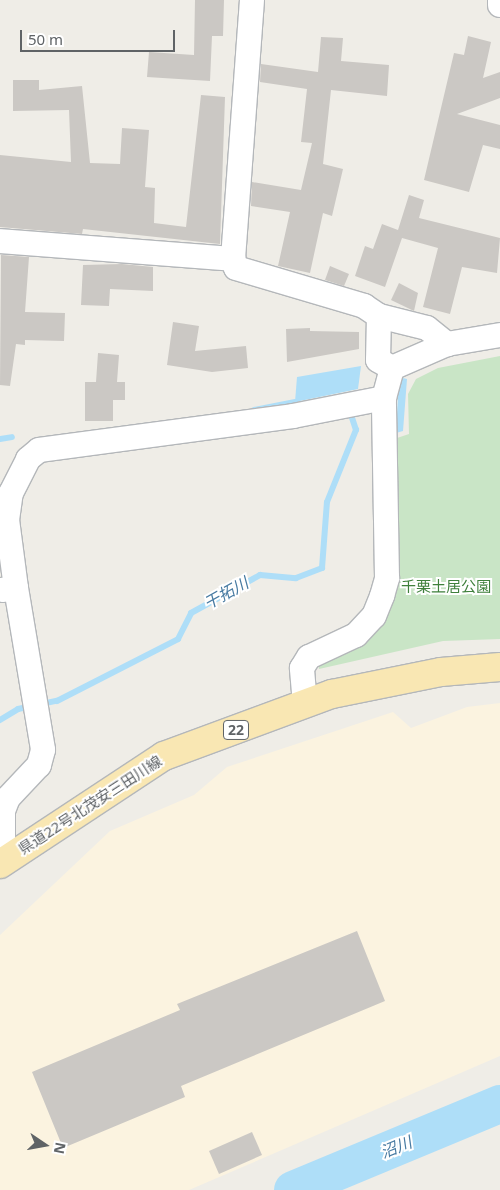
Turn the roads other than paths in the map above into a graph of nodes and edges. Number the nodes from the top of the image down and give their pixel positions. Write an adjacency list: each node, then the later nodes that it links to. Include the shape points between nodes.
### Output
1 (252, 0): 5 (street)
2 (500, 0): 3 (street)
3 (500, 5)
4 (0, 241): 5 (street)
5 (232, 259): 6 (street, via 236,268 364,306)
6 (379, 316): 8 (street, via 427,328); 9 (street, via 378,360)
7 (500, 335): 8 (street)
8 (448, 344): 9 (street)
9 (392, 368): 10 (street)
10 (384, 398): 11 (street, via 293,416 39,450 28,459 11,494 7,520); 13 (street, via 387,578 374,616 356,635 309,657 302,668)
11 (8, 589): 14 (street, via 43,750 39,765 8,798 3,811)
12 (500, 667): 13 (main road, 県道22号北茂安三田川線 / 22, via 441,672 332,694)
13 (305, 704): 14 (main road, 県道22号北茂安三田川線 / 22, via 164,756)
14 (1, 863)

